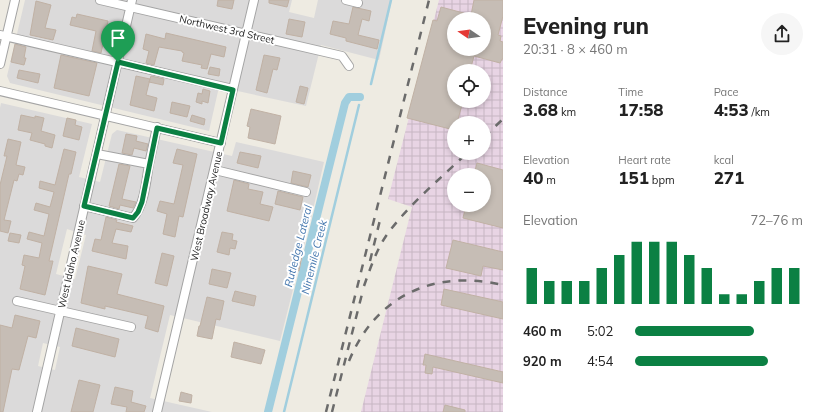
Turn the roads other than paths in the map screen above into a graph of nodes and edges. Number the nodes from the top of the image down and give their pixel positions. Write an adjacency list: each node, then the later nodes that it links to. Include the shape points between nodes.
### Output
1 (15, 0): 8 (street)
2 (100, 0): 5 (street, Northwest 3rd Street)
3 (254, 0): 7 (street, West Broadway Avenue)
4 (346, 0): 6 (street)
5 (132, 3): 7 (street, Northwest 3rd Street); 9 (street, West Idaho Avenue)
6 (358, 3)
7 (246, 34): 11 (street, Northwest 3rd Street, via 342,56); 12 (street, West Broadway Avenue)
8 (3, 36): 9 (street); 10 (street)
9 (118, 62): 12 (street); 14 (street, West Idaho Avenue)
10 (0, 64)
11 (348, 66)
12 (233, 90): 16 (street, West Broadway Avenue)
13 (0, 91): 14 (street)
14 (106, 115): 15 (street); 17 (street, West Idaho Avenue)
15 (157, 128): 16 (street); 18 (street)
16 (221, 143): 19 (street, West Broadway Avenue)
17 (97, 154): 18 (street); 21 (street, West Idaho Avenue)
18 (149, 164): 21 (street, via 142,202 133,218)
19 (215, 170): 20 (street); 26 (street, West Broadway Avenue)
20 (306, 192)
21 (84, 206): 23 (street, West Idaho Avenue)
22 (17, 301): 23 (street)
23 (60, 311): 24 (street); 25 (street, West Idaho Avenue)
24 (130, 327)
25 (37, 412)
26 (157, 412)

